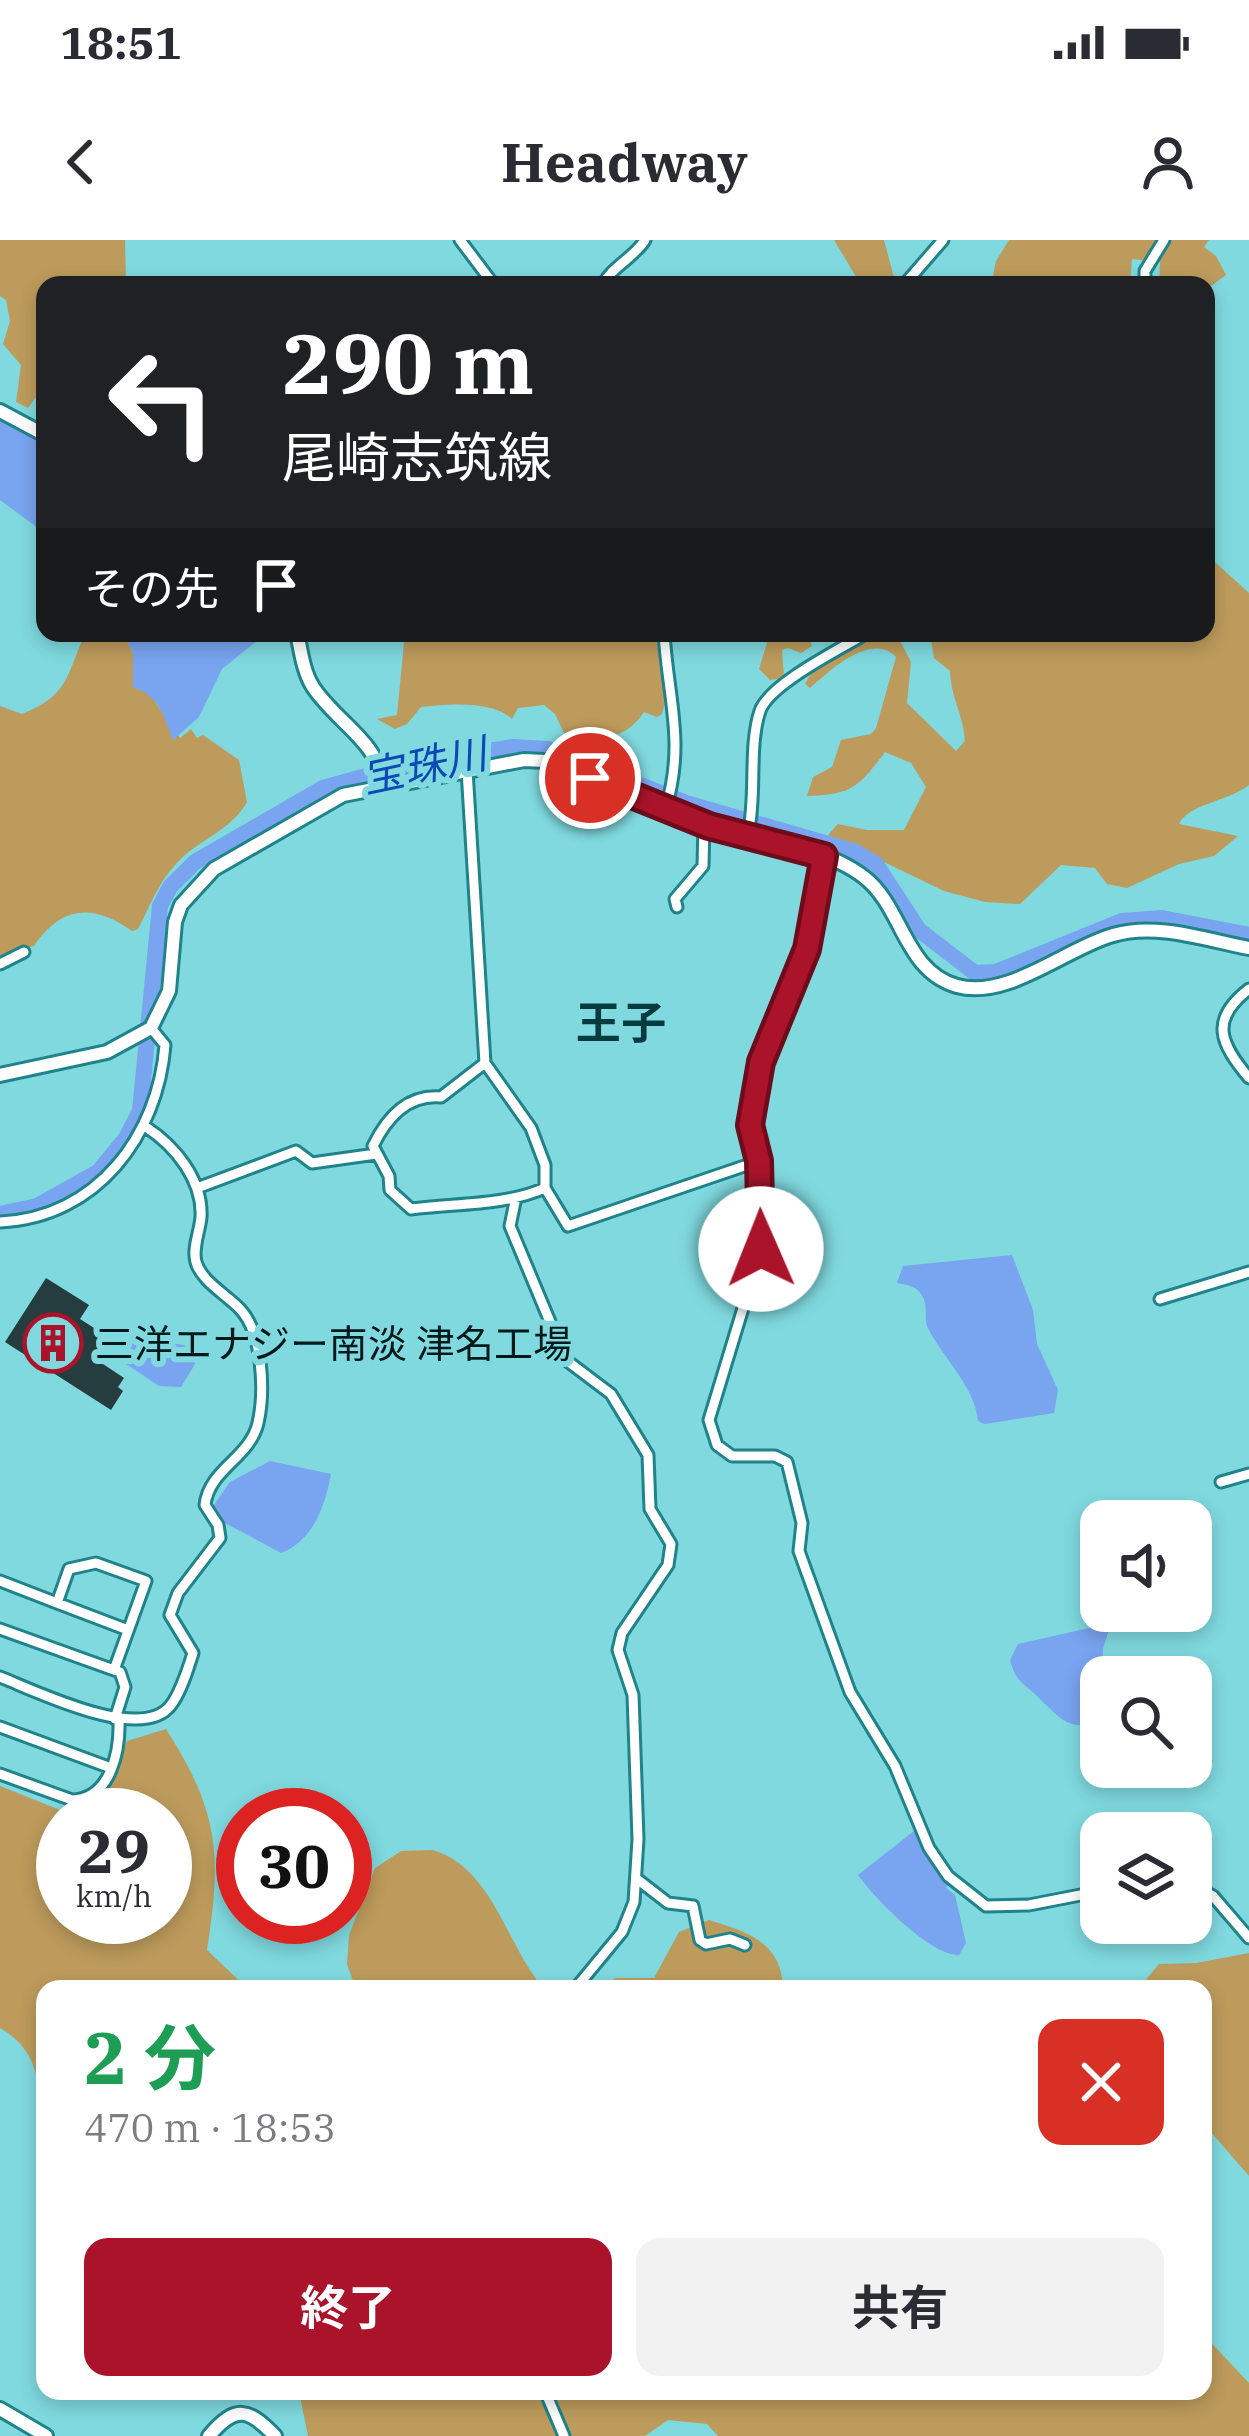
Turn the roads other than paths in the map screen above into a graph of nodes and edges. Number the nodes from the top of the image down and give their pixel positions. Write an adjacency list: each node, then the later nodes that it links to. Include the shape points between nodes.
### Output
1 (460, 240): 5 (street)
2 (645, 240): 6 (street)
3 (944, 240): 7 (street)
4 (1163, 240): 8 (street)
5 (487, 276)
6 (607, 276)
7 (912, 276)
8 (1145, 276)
9 (0, 411): 10 (main road)
10 (36, 429)
11 (299, 642): 15 (main road, via 306,675 380,763)
12 (665, 642): 16 (street, via 676,713)
13 (853, 642): 18 (street, via 759,712)
14 (467, 770): 15 (main road); 16 (main road, via 545,760); 26 (street)
15 (383, 782): 25 (main road, via 319,807 194,886 175,922 169,991)
16 (666, 808): 17 (main road)
17 (704, 824): 18 (main road); 20 (street, via 704,866 674,899)
18 (748, 831): 19 (main road)
19 (824, 856): 21 (main road, via 866,878 924,966 959,986 999,983 1136,931); 31 (street, via 807,949 761,1062 750,1125)
20 (677, 907)
21 (1249, 948)
22 (24, 952): 23 (street)
23 (0, 964)
24 (1249, 989): 28 (street, via 1223,1017 1230,1059)
25 (153, 1030): 27 (main road, via 107,1052); 29 (street, via 165,1046)
26 (485, 1063): 30 (street, via 441,1097 421,1095 403,1106 378,1135); 33 (street, via 531,1128)
27 (0, 1075)
28 (1249, 1078)
29 (146, 1127): 32 (street, via 166,1141); 35 (street, via 90,1190 60,1208)
30 (376, 1154): 32 (street, via 312,1163 296,1151); 34 (street, via 390,1190 411,1209)
31 (759, 1161): 33 (street, via 568,1226); 52 (street, via 759,1263 715,1392 717,1445 732,1456 788,1462 802,1522 799,1551 828,1639 949,1876 986,1906)
32 (197, 1188): 46 (street, via 196,1262 251,1326 262,1395 253,1438 206,1490 220,1538 170,1615 193,1653 187,1676 162,1712)
33 (545, 1188): 34 (street)
34 (515, 1202): 50 (street, via 510,1226 566,1360 611,1394 648,1455 650,1509 671,1544 668,1565 618,1650 633,1695)
35 (0, 1222)
36 (1249, 1271): 37 (street)
37 (1160, 1298)
38 (1249, 1474): 39 (street)
39 (1221, 1482)
40 (0, 1581): 41 (street)
41 (57, 1603): 43 (street); 43 (street, via 69,1569 96,1564 146,1581)
42 (0, 1629): 44 (street)
43 (128, 1630): 44 (street)
44 (114, 1670): 46 (street, via 125,1688)
45 (0, 1678): 46 (street)
46 (117, 1720): 48 (street)
47 (0, 1727): 48 (street)
48 (111, 1768): 49 (street, via 85,1800)
49 (0, 1774)
50 (637, 1879): 54 (street, via 668,1903 693,1906 706,1944); 55 (street, via 622,1932)
51 (1212, 1895): 53 (street)
52 (1080, 1896)
53 (1249, 1938)
54 (745, 1945)
55 (582, 1980)
56 (548, 2400): 61 (street)
57 (0, 2409): 58 (main road)
58 (46, 2436)
59 (209, 2436): 60 (main road, via 243,2413)
60 (275, 2436)
61 (564, 2436)

